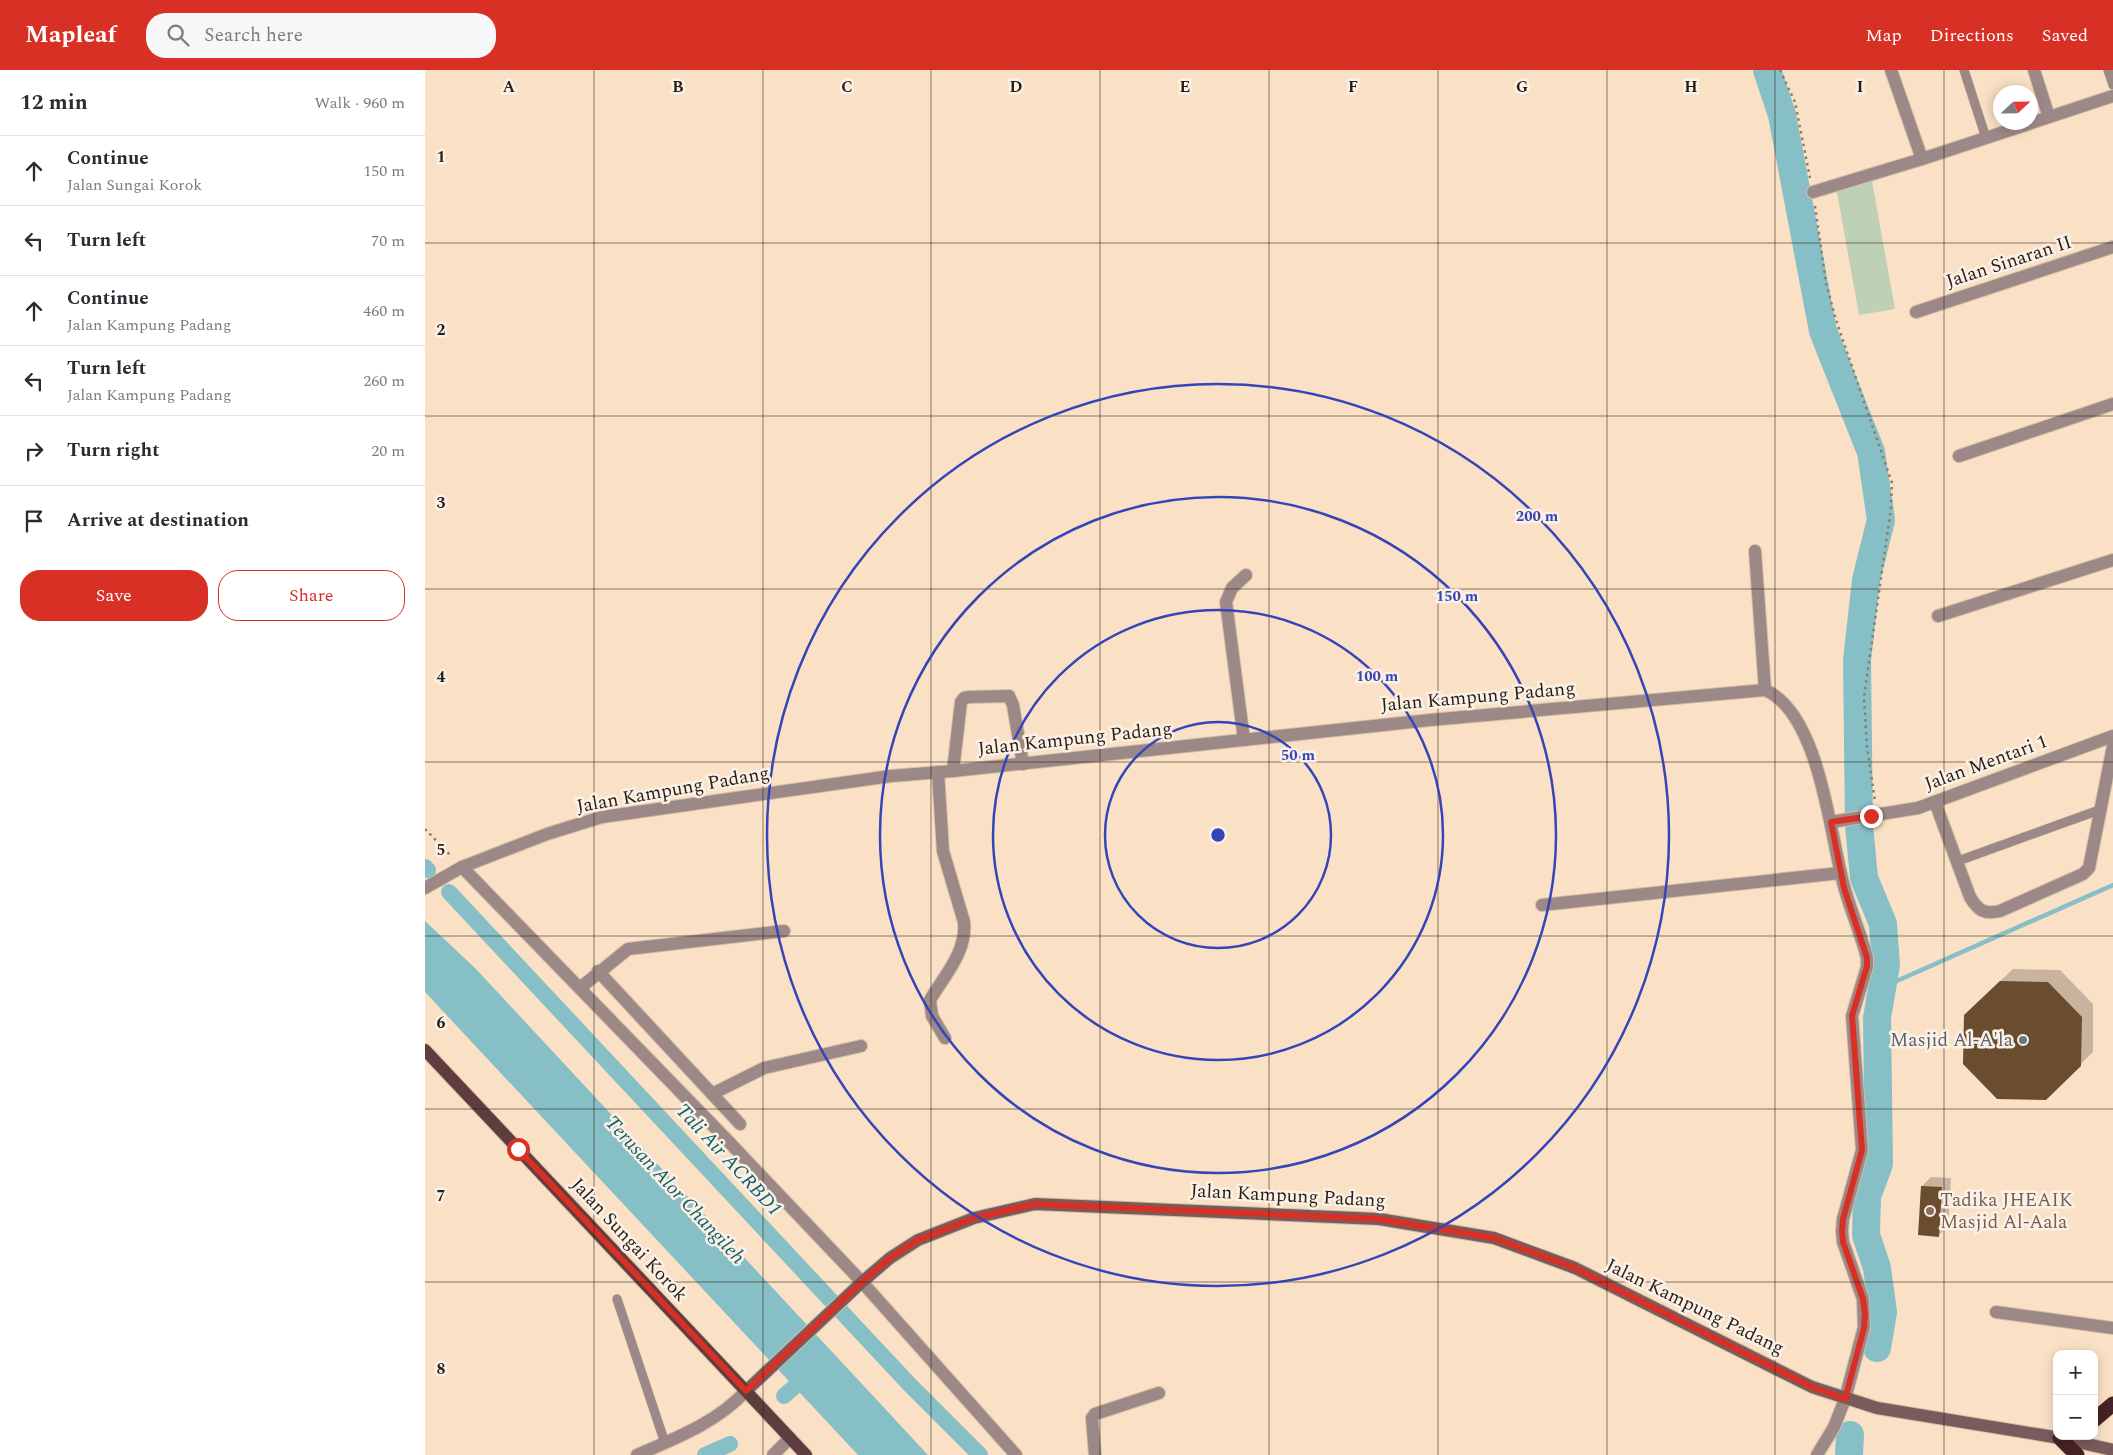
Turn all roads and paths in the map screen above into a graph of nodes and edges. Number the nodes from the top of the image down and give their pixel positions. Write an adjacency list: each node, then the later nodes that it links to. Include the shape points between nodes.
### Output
1 (1780, 70): 11 (path, via 1795,102)
2 (1891, 70): 10 (street)
3 (1964, 70): 9 (lane)
4 (2034, 70): 8 (street)
5 (2108, 70): 6 (lane)
6 (2113, 85)
7 (2113, 96): 8 (street)
8 (2049, 117): 9 (street)
9 (1986, 138): 10 (street)
10 (1922, 159): 11 (street)
11 (1813, 192): 29 (path, via 1831,304 1892,483 1865,697)
12 (2113, 247): 13 (street, Jalan Sinaran II)
13 (1916, 312)
14 (2113, 404): 15 (street)
15 (1959, 456)
16 (1755, 551): 20 (street)
17 (2113, 560): 19 (street)
18 (1246, 575): 22 (street, via 1232,588 1227,602)
19 (1938, 616)
20 (1765, 690): 22 (street, Jalan Kampung Padang); 30 (street, via 1782,699 1791,709 1807,738)
21 (2113, 736): 27 (street, Jalan Mentari 1)
22 (1244, 740): 24 (street, Jalan Kampung Padang)
23 (2113, 746): 28 (street)
24 (1023, 764): 25 (street, Jalan Kampung Padang); 25 (street, via 1009,696 970,697 961,702)
25 (953, 771): 26 (street, Jalan Kampung Padang)
26 (938, 772): 33 (street, Jalan Kampung Padang, via 602,817); 40 (street, via 943,851 965,934 954,961 929,1000 932,1016)
27 (1935, 802): 29 (street, Jalan Mentari 1); 32 (street)
28 (2101, 809): 32 (lane); 32 (street, via 2087,871 1999,911 1985,912 1975,905 1969,897)
29 (1874, 816): 30 (street, Jalan Mentari 1)
30 (1836, 821): 34 (street)
31 (425, 829): 33 (path)
32 (1957, 861)
33 (462, 867): 35 (street, Jalan Kampung Padang); 39 (street)
34 (1840, 873): 36 (street); 51 (street, via 1867,958 1852,1016 1862,1150 1842,1231 1865,1314)
35 (425, 888)
36 (1542, 905)
37 (784, 931): 38 (street, via 628,949)
38 (598, 971): 39 (street); 43 (street)
39 (580, 988): 45 (street)
40 (945, 1038)
41 (861, 1046): 43 (street, via 764,1068)
42 (425, 1050): 49 (main road, Jalan Sungai Korok)
43 (712, 1094): 44 (street)
44 (740, 1124)
45 (856, 1288): 49 (street, Jalan Kampung Padang); 51 (street, Jalan Kampung Padang, via 890,1258 918,1240 974,1218 1035,1204 1401,1221 1494,1238 1575,1268 1812,1387); 63 (street)
46 (617, 1298): 58 (lane)
47 (1996, 1312): 48 (street)
48 (2113, 1328)
49 (746, 1391): 55 (main road, Jalan Sungai Korok); 58 (street, via 716,1417)
50 (1159, 1392): 64 (street, via 1095,1414 1092,1418)
51 (1845, 1399): 54 (street, Jalan Kampung Padang, via 1877,1408); 65 (street, via 1830,1435)
52 (2113, 1404): 53 (highway)
53 (2098, 1417)
54 (2053, 1435)
55 (790, 1438): 61 (street); 62 (main road, Jalan Sungai Korok)
56 (2065, 1440): 66 (highway)
57 (2075, 1440): 59 (street, Jalan Kampung Padang)
58 (665, 1443): 60 (street)
59 (2113, 1450)
60 (637, 1455)
61 (773, 1455)
62 (806, 1455)
63 (1015, 1455)
64 (1095, 1455)
65 (1817, 1455)
66 (2077, 1455)

